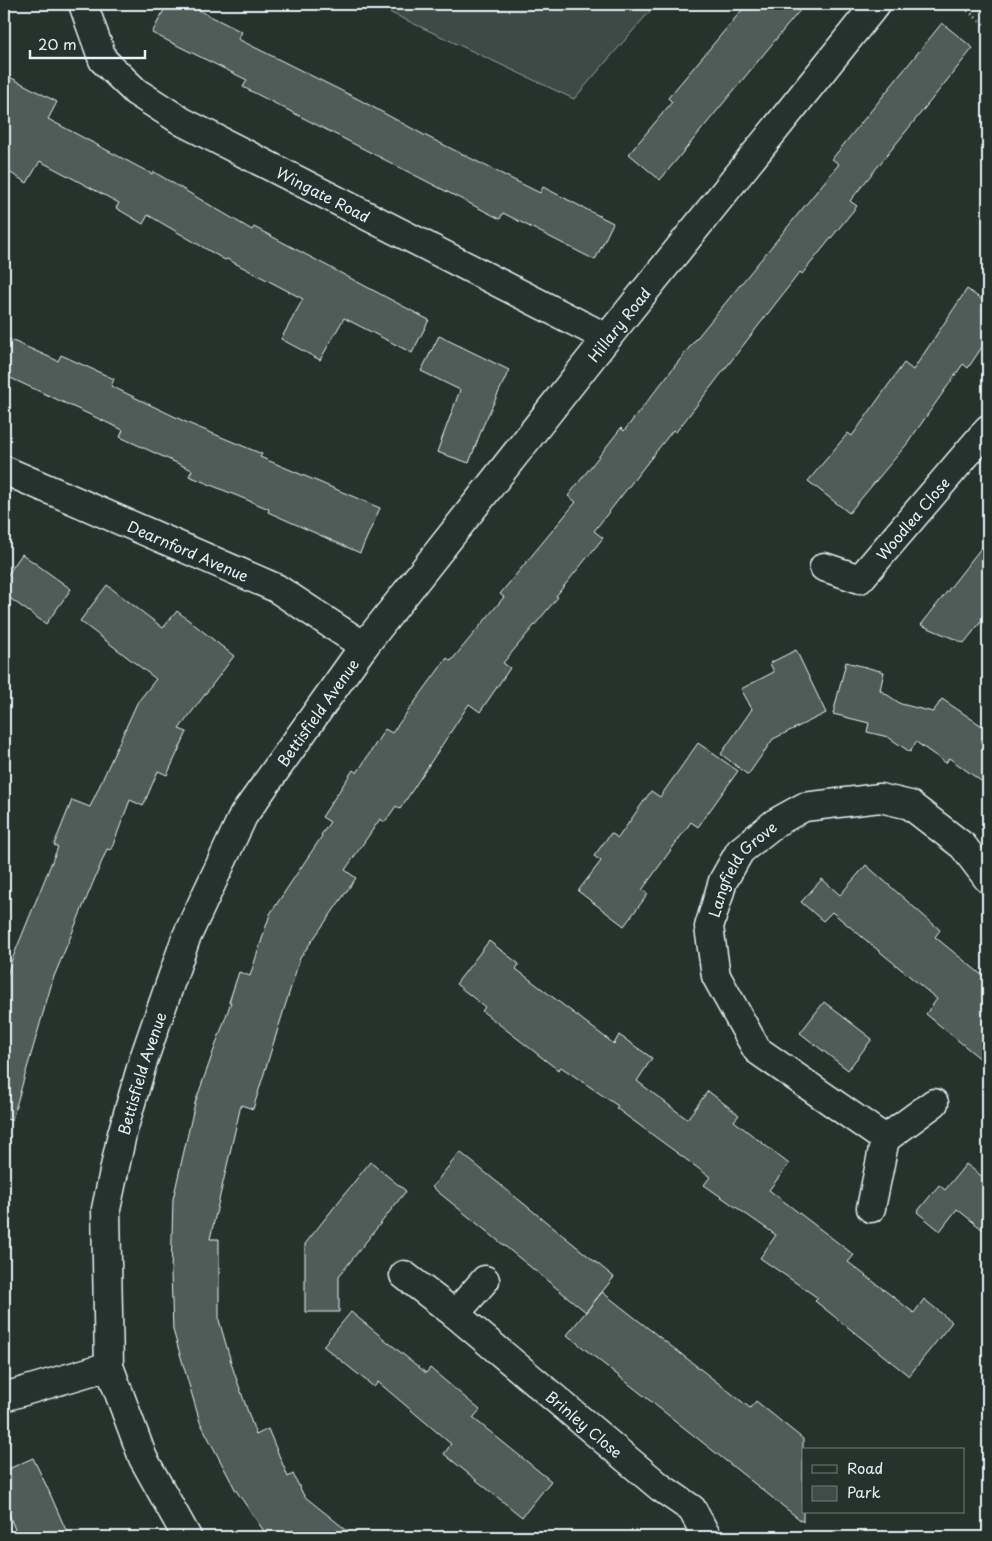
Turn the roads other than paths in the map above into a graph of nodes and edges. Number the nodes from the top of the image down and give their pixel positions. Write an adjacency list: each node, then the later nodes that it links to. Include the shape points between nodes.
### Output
1 (82, 4): 3 (street, Wingate Road, via 103,60 136,92 182,122)
2 (876, 4): 3 (street, Hillary Road)
3 (608, 338): 7 (street, Hillary Road)
4 (988, 429): 6 (street, Woodlea Close, via 860,579)
5 (4, 470): 7 (street, Dearnford Avenue, via 276,588)
6 (824, 567)
7 (364, 646): 15 (street, Bettisfield Avenue, via 244,816 186,938 143,1061 122,1134 106,1210)
8 (988, 879): 10 (street, Langfield Grove, via 963,846 910,805 880,798 804,807 775,823 740,851 723,881 709,927 716,976 757,1050)
9 (934, 1104): 10 (street)
10 (885, 1139): 11 (street)
11 (871, 1208)
12 (404, 1275): 14 (street, Brinley Close)
13 (485, 1280): 14 (street)
14 (456, 1314): 18 (street, Brinley Close, via 660,1487 692,1509)
15 (109, 1366): 16 (street); 17 (street, Bettisfield Avenue, via 143,1458)
16 (4, 1397)
17 (187, 1537)
18 (707, 1537)

